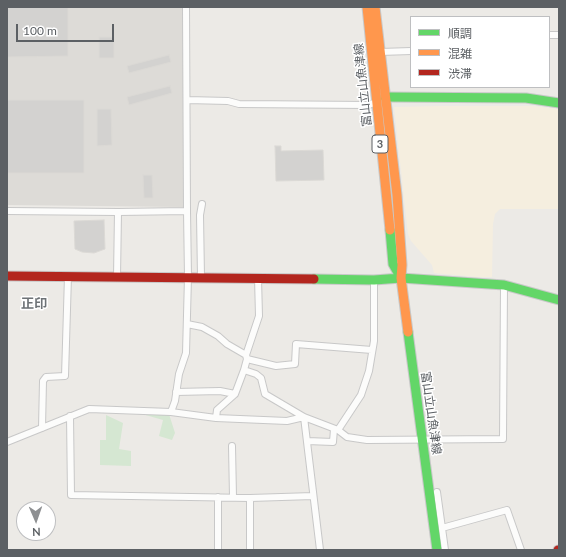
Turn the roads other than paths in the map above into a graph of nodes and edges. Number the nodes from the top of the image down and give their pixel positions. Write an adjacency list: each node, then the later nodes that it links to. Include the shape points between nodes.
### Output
1 (186, 7): 7 (street)
2 (367, 7): 8 (main road, 富山立山魚津線 / 3)
3 (375, 7): 5 (main road, 富山立山魚津線 / 3)
4 (410, 51): 5 (street)
5 (380, 52): 6 (main road, 富山立山魚津線 / 3)
6 (385, 98): 8 (street); 9 (main road, via 526,98); 20 (main road, 富山立山魚津線 / 3, via 397,195)
7 (187, 100): 8 (street, via 228,101 239,104 369,105); 12 (street)
8 (376, 102): 20 (main road, 富山立山魚津線 / 3, via 393,264)
9 (559, 103)
10 (202, 204): 18 (street)
11 (7, 211): 13 (street)
12 (187, 211): 13 (street); 17 (street)
13 (118, 212): 16 (street)
14 (7, 276): 15 (main road)
15 (68, 276): 16 (main road); 34 (street, via 65,376 46,377 43,381)
16 (117, 277): 17 (main road)
17 (188, 277): 18 (main road); 24 (street)
18 (201, 277): 19 (main road)
19 (258, 278): 21 (main road); 26 (street, via 259,316)
20 (401, 278): 21 (main road); 22 (main road); 36 (main road, 富山立山魚津線 / 3)
21 (374, 280): 25 (street)
22 (504, 285): 23 (main road); 36 (street, via 503,439)
23 (559, 300)
24 (187, 324): 26 (street, via 202,327); 28 (street, via 186,353)
25 (372, 350): 26 (street, via 296,344 295,364 276,366); 35 (street, via 369,371 361,395)
26 (246, 357): 27 (street)
27 (244, 370): 29 (street); 32 (street, via 261,378 265,394)
28 (176, 392): 29 (street, via 220,391); 30 (street)
29 (235, 394): 33 (street, via 217,410)
30 (170, 412): 31 (street, via 89,409); 33 (street)
31 (70, 416): 34 (street); 42 (street, via 71,495)
32 (304, 417): 33 (street, via 286,421); 35 (street); 37 (street)
33 (216, 418)
34 (42, 428): 38 (street)
35 (336, 429): 36 (street, via 347,438); 37 (street, via 333,442)
36 (422, 439): 49 (main road, 富山立山魚津線 / 3)
37 (307, 441): 41 (street)
38 (7, 442)
39 (232, 446): 43 (street)
40 (437, 492): 45 (street)
41 (313, 496): 44 (street); 48 (street)
42 (218, 497): 43 (street); 46 (street)
43 (233, 497): 44 (street)
44 (250, 498): 47 (street)
45 (442, 528): 50 (street); 51 (street, via 507,510)
46 (218, 550)
47 (250, 550)
48 (320, 550)
49 (437, 550)
50 (445, 550)
51 (521, 550)

